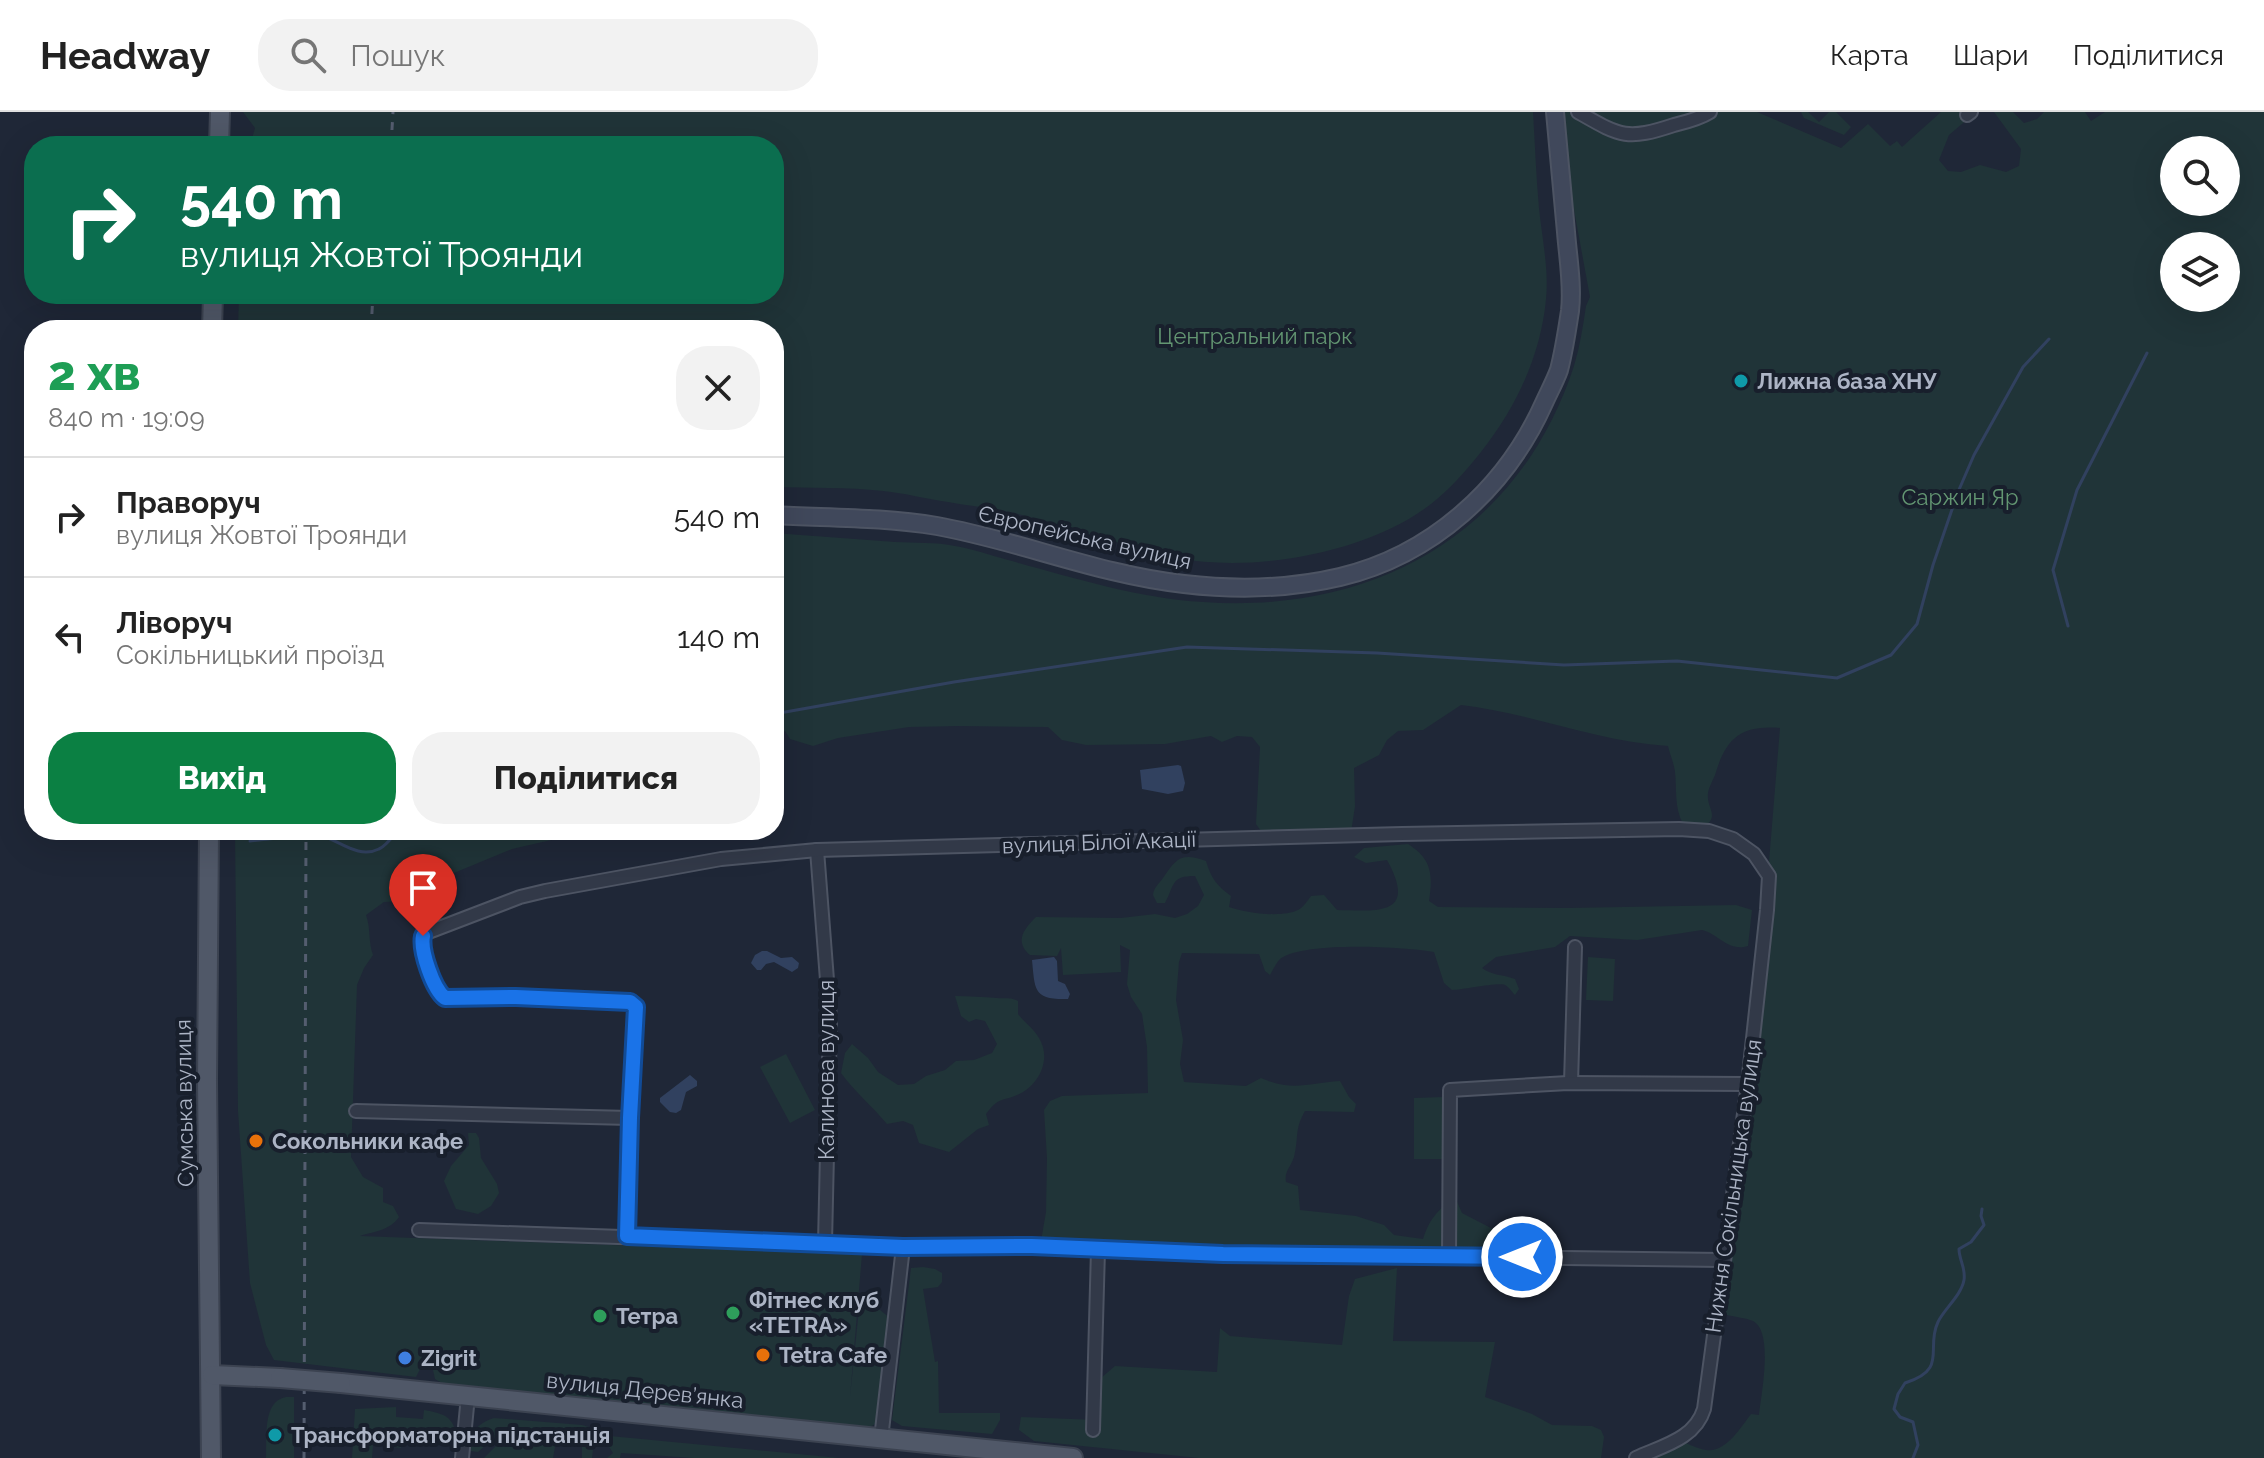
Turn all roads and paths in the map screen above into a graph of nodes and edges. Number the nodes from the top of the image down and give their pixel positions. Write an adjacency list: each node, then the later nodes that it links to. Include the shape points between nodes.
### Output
1 (220, 112): 5 (main road)
2 (1555, 112): 6 (main road, Європейська вулиця, via 1570,307 1558,373 1535,424 1498,479 1462,514 1408,550 1327,579 1264,587 1207,586 1135,575 938,527)
3 (1578, 112): 4 (street, via 1635,136)
4 (1710, 112)
5 (219, 136)
6 (784, 516)
7 (209, 840): 22 (main road, Сумська вулиця)
8 (817, 850): 9 (street, вулиця Білої Акації, via 1679,829 1733,839 1754,854); 14 (street, вулиця Білої Акації, via 721,859 545,891 423,936 435,987 445,998 635,1005); 17 (street, Калинова вулиця, via 830,1019)
9 (1769, 876): 12 (street, Нижня Сокільницька вулиця)
10 (1575, 947): 11 (street)
11 (1571, 1083): 12 (street); 20 (street, via 1450,1090)
12 (1748, 1084): 21 (street, Нижня Сокільницька вулиця)
13 (356, 1111): 14 (street)
14 (630, 1118): 16 (street)
15 (419, 1230): 16 (street)
16 (627, 1236): 17 (street)
17 (825, 1243): 18 (street)
18 (903, 1247): 19 (street); 25 (street)
19 (1098, 1250): 20 (street); 24 (street)
20 (1449, 1257): 21 (street)
21 (1723, 1260): 29 (street, Нижня Сокільницька вулиця, via 1700,1420 1691,1432)
22 (212, 1375): 23 (main road, вулиця Дерев’янка, bridge); 26 (main road, Сумська вулиця)
23 (468, 1396): 25 (main road, вулиця Дерев’янка); 27 (street)
24 (1093, 1430)
25 (881, 1439): 28 (main road, вулиця Дерев’янка)
26 (211, 1458)
27 (462, 1458)
28 (1073, 1458)
29 (1636, 1458)

